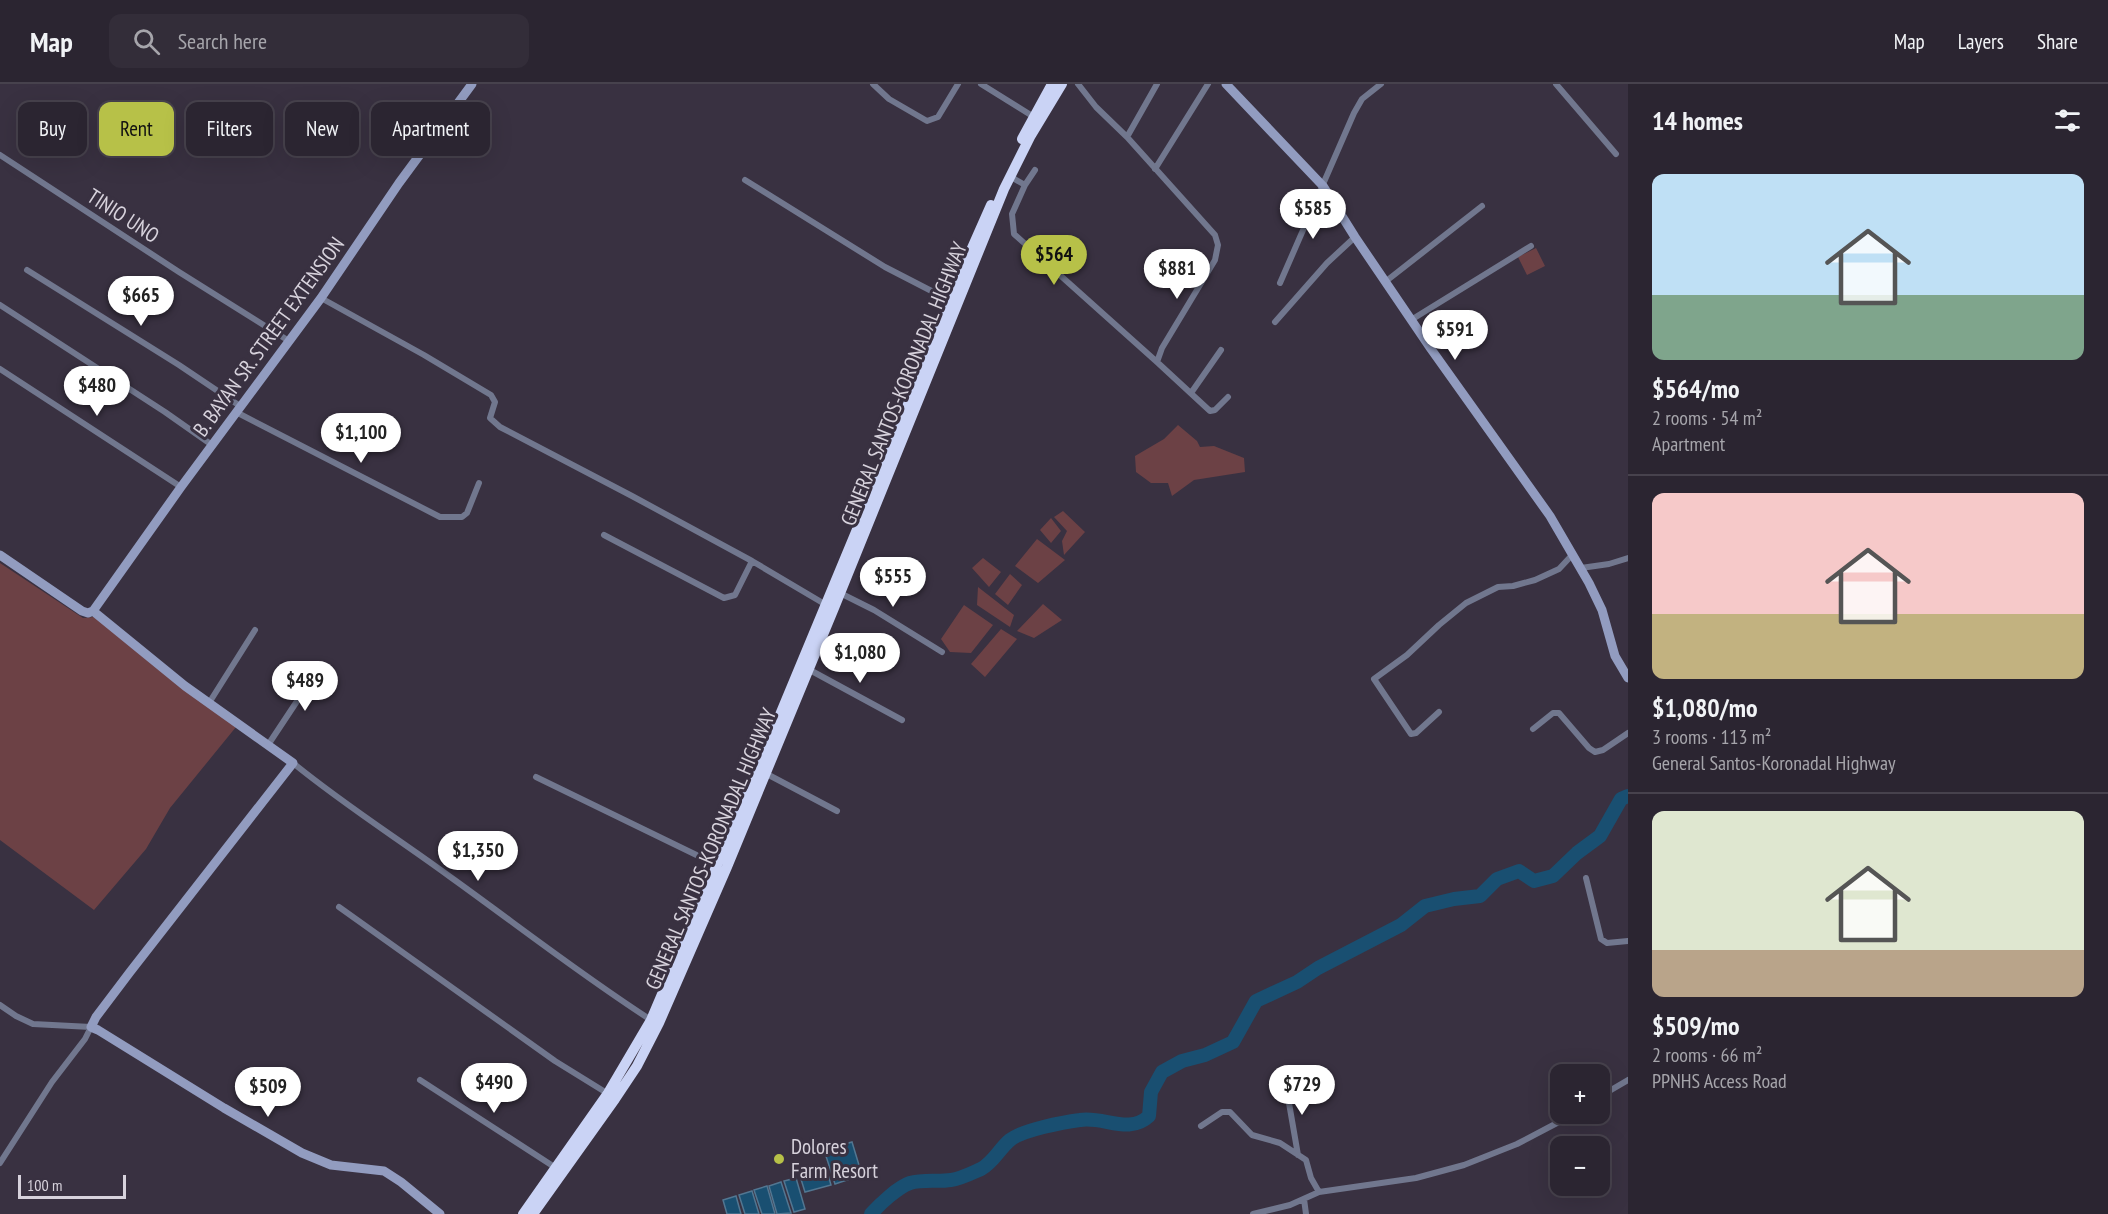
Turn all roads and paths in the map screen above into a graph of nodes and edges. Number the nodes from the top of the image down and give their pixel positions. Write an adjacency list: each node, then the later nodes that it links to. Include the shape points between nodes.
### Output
1 (472, 84): 29 (street, B. BAYAN SR. STREET EXTENSION)
2 (873, 84): 3 (street, via 889,99 927,121 939,117)
3 (958, 84)
4 (981, 84): 13 (street)
5 (1052, 84): 13 (highway, GENERAL SANTOS-KORONADAL HIGHWAY)
6 (1062, 84): 13 (highway, GENERAL SANTOS-KORONADAL HIGHWAY)
7 (1078, 84): 14 (street)
8 (1157, 84): 14 (street)
9 (1208, 84): 17 (street)
10 (1226, 84): 22 (street)
11 (1381, 84): 22 (street, via 1358,106)
12 (1556, 84): 15 (street)
13 (1037, 118): 19 (highway, GENERAL SANTOS-KORONADAL HIGHWAY); 30 (highway, GENERAL SANTOS-KORONADAL HIGHWAY, via 998,187)
14 (1127, 137): 17 (street)
15 (1616, 154)
16 (0, 155): 34 (street, TINIO UNO)
17 (1155, 168): 36 (street, via 1215,235 1218,245 1215,260)
18 (1035, 170): 21 (street)
19 (1011, 177): 21 (street); 50 (highway, GENERAL SANTOS-KORONADAL HIGHWAY)
20 (745, 180): 30 (street, via 885,267)
21 (1025, 185): 36 (street, via 1012,214 1014,234)
22 (1323, 186): 24 (street); 28 (street)
23 (1482, 206): 27 (street)
24 (1355, 237): 27 (street); 33 (street)
25 (1531, 246): 32 (street)
26 (27, 270): 40 (street, via 169,358)
27 (1385, 282): 32 (street)
28 (1280, 283)
29 (321, 298): 34 (street, B. BAYAN SR. STREET EXTENSION); 48 (street, via 491,395 495,402 490,418 500,427)
30 (949, 300): 50 (highway, GENERAL SANTOS-KORONADAL HIGHWAY)
31 (0, 304): 41 (street)
32 (1411, 320): 45 (street)
33 (1275, 322)
34 (289, 341): 40 (street, B. BAYAN SR. STREET EXTENSION)
35 (1221, 350): 38 (street)
36 (1157, 362): 38 (street)
37 (0, 369): 43 (street)
38 (1191, 393): 39 (street, via 1212,411)
39 (1228, 397)
40 (238, 409): 41 (street, B. BAYAN SR. STREET EXTENSION); 42 (street, via 440,517 462,517 467,513)
41 (212, 445): 43 (street, B. BAYAN SR. STREET EXTENSION)
42 (479, 483)
43 (181, 487): 52 (street, B. BAYAN SR. STREET EXTENSION)
44 (604, 535): 48 (street, via 724,598 735,594)
45 (1573, 554): 49 (street); 59 (street, via 1559,569 1535,580 1498,587 1466,603 1374,679 1411,734)
46 (0, 555): 52 (street, via 82,611)
47 (1628, 558): 49 (street)
48 (752, 561): 51 (street)
49 (1581, 568): 57 (street, via 1602,610 1615,656)
50 (836, 591): 51 (highway, GENERAL SANTOS-KORONADAL HIGHWAY); 54 (street)
51 (830, 606): 56 (highway, GENERAL SANTOS-KORONADAL HIGHWAY); 68 (highway, GENERAL SANTOS-KORONADAL HIGHWAY)
52 (93, 611): 58 (street)
53 (255, 630): 58 (street)
54 (942, 652)
55 (321, 665): 63 (street)
56 (808, 669): 60 (street); 65 (highway, GENERAL SANTOS-KORONADAL HIGHWAY)
57 (1628, 678)
58 (209, 704): 63 (street)
59 (1439, 712)
60 (902, 720)
61 (1533, 729): 62 (street, via 1553,713 1559,713 1595,752)
62 (1628, 733)
63 (268, 745): 64 (street)
64 (293, 763): 74 (street); 75 (street)
65 (765, 773): 67 (street); 72 (highway, GENERAL SANTOS-KORONADAL HIGHWAY)
66 (536, 777): 68 (street)
67 (837, 811)
68 (717, 865): 72 (highway, GENERAL SANTOS-KORONADAL HIGHWAY)
69 (1586, 878): 71 (street, via 1603,942)
70 (339, 907): 80 (street, via 555,1061)
71 (1628, 941)
72 (674, 977): 74 (highway, GENERAL SANTOS-KORONADAL HIGHWAY); 80 (highway, GENERAL SANTOS-KORONADAL HIGHWAY, via 641,1058)
73 (0, 1005): 75 (street, via 33,1024)
74 (651, 1020): 80 (highway, GENERAL SANTOS-KORONADAL HIGHWAY)
75 (91, 1027): 84 (street); 88 (street, via 302,1154 331,1165 384,1171)
76 (420, 1080): 85 (street)
77 (1285, 1080): 83 (street)
78 (1628, 1080): 79 (street)
79 (1610, 1091)
80 (612, 1096): 85 (highway, GENERAL SANTOS-KORONADAL HIGHWAY); 90 (highway, GENERAL SANTOS-KORONADAL HIGHWAY)
81 (1555, 1124): 86 (street, via 1464,1166 1416,1179)
82 (1201, 1126): 83 (street, via 1222,1112 1230,1112 1252,1135 1280,1143)
83 (1298, 1155): 86 (street, via 1307,1162)
84 (0, 1163)
85 (556, 1168): 89 (highway, GENERAL SANTOS-KORONADAL HIGHWAY)
86 (1319, 1192): 87 (street)
87 (1304, 1199): 91 (street); 92 (street)
88 (440, 1214)
89 (523, 1214)
90 (532, 1214)
91 (1253, 1214)
92 (1306, 1214)

